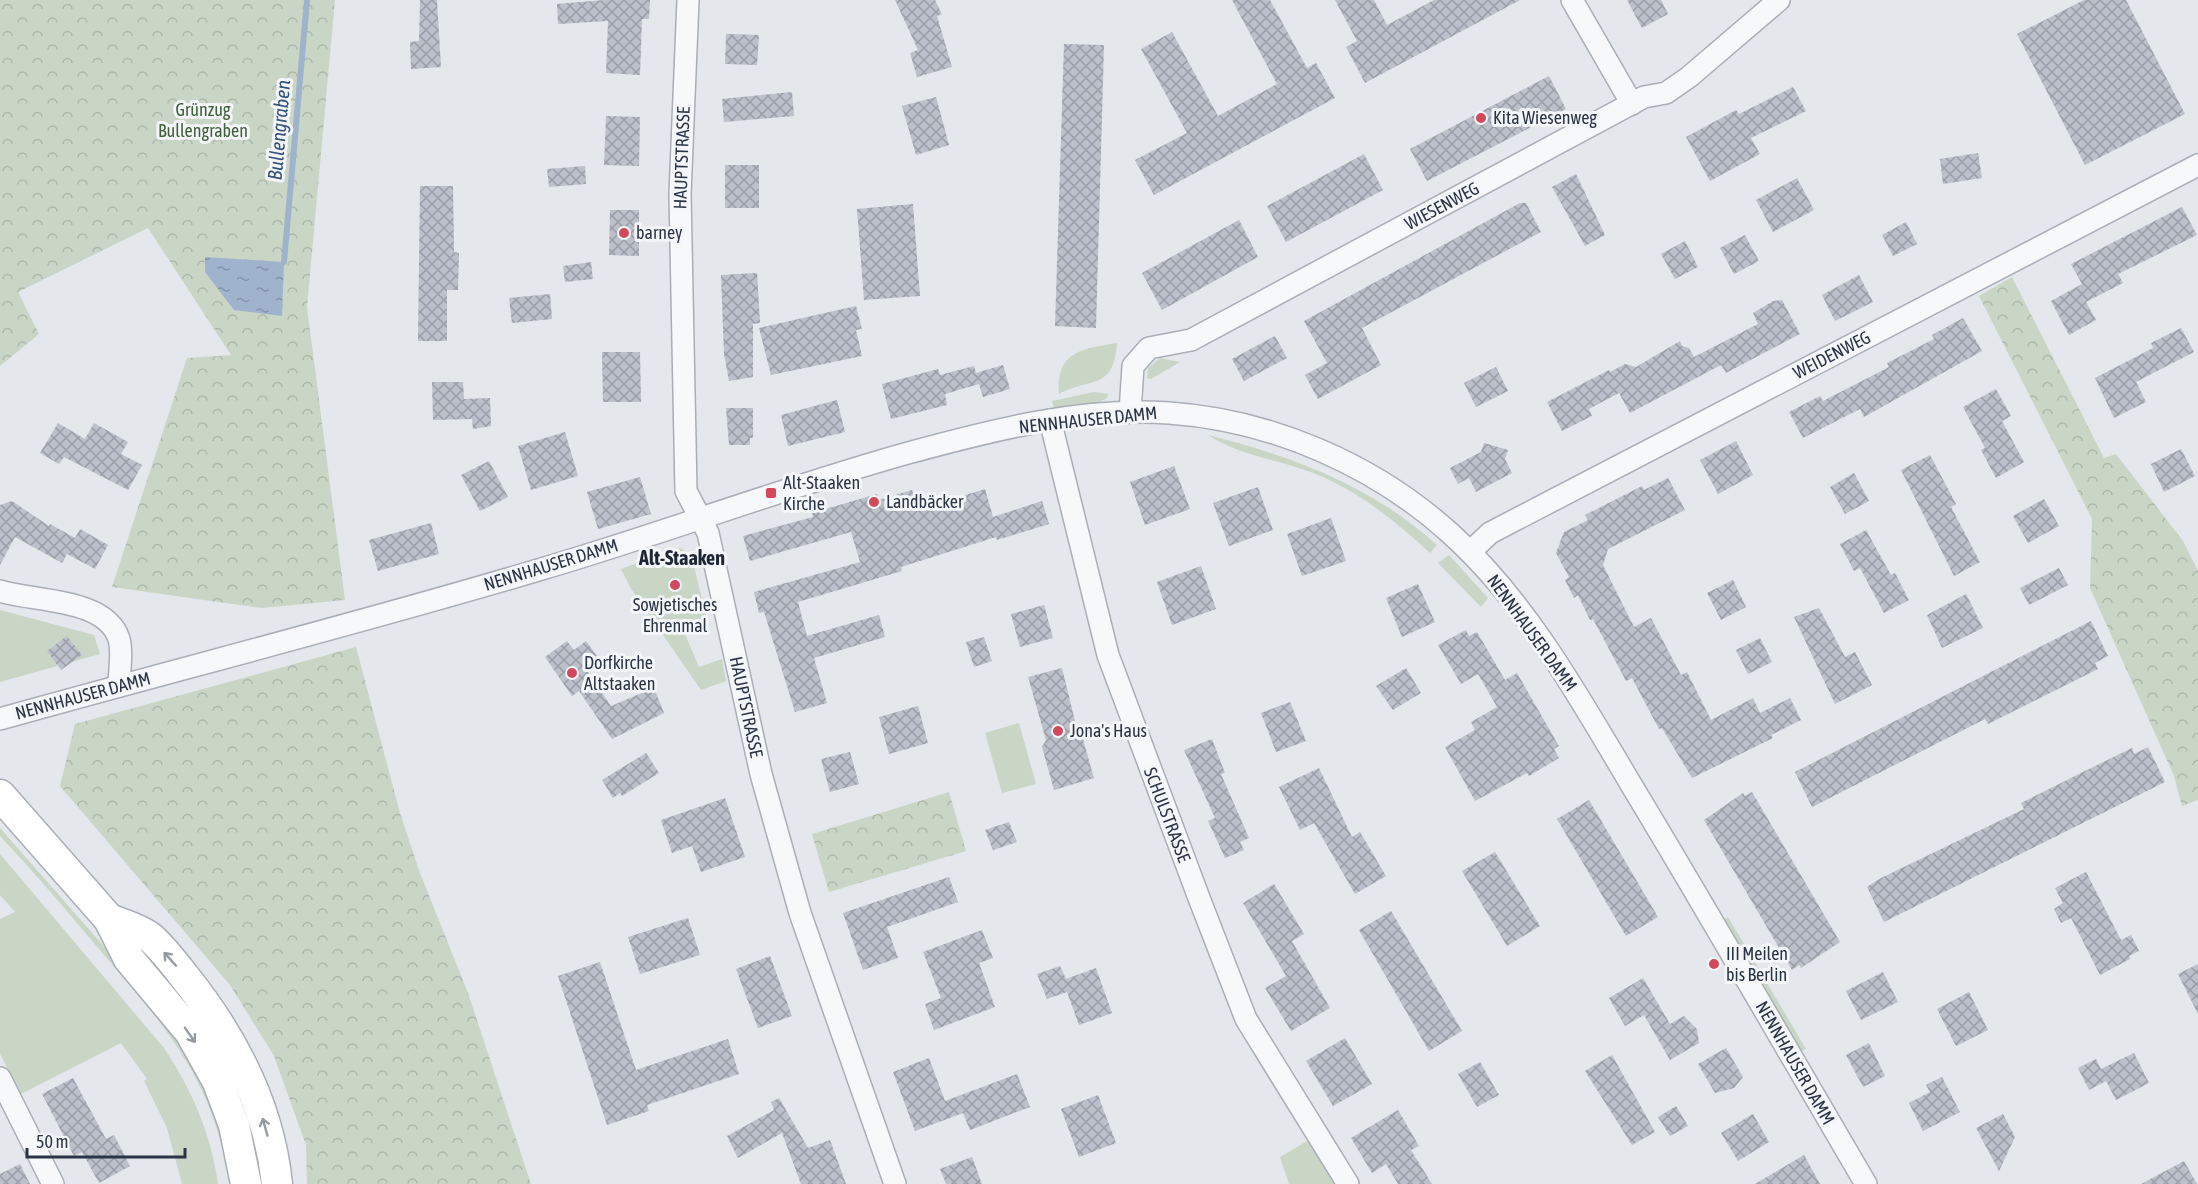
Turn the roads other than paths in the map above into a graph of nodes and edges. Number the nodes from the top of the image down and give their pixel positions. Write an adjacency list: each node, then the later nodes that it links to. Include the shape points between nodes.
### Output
1 (688, 0): 8 (street, HAUPTSTRASSE, via 680,194 683,399 686,491)
2 (1572, 0): 4 (street)
3 (1779, 0): 4 (street, WIESENWEG, via 1689,77 1666,93)
4 (1632, 104): 6 (street, WIESENWEG, via 1191,340 1149,348 1133,366)
5 (2198, 165): 9 (street, WEIDENWEG, via 1490,534)
6 (1130, 412): 7 (street, NENNHAUSER DAMM); 9 (street, NENNHAUSER DAMM, via 1224,420 1312,447 1392,489)
7 (1050, 420): 8 (street, NENNHAUSER DAMM, via 973,435 883,460); 20 (street, SCHULSTRASSE, via 1108,655 1246,1019)
8 (701, 517): 11 (street, NENNHAUSER DAMM, via 546,568); 19 (street, HAUPTSTRASSE, via 708,533 761,774 800,913)
9 (1470, 552): 21 (street, NENNHAUSER DAMM, via 1519,610 1575,692)
10 (0, 591): 11 (street, via 88,609 110,621 120,647)
11 (119, 686): 12 (street, NENNHAUSER DAMM)
12 (0, 719)
13 (0, 795): 14 (main road)
14 (109, 919): 17 (main road, one-way to 17, via 129,959 190,1032 206,1058 234,1125); 18 (main road, one-way to 14, via 253,1087 224,1029 149,936)
15 (0, 1078): 16 (street)
16 (53, 1184)
17 (246, 1184)
18 (277, 1184)
19 (895, 1184)
20 (1347, 1184)
21 (1866, 1184)

